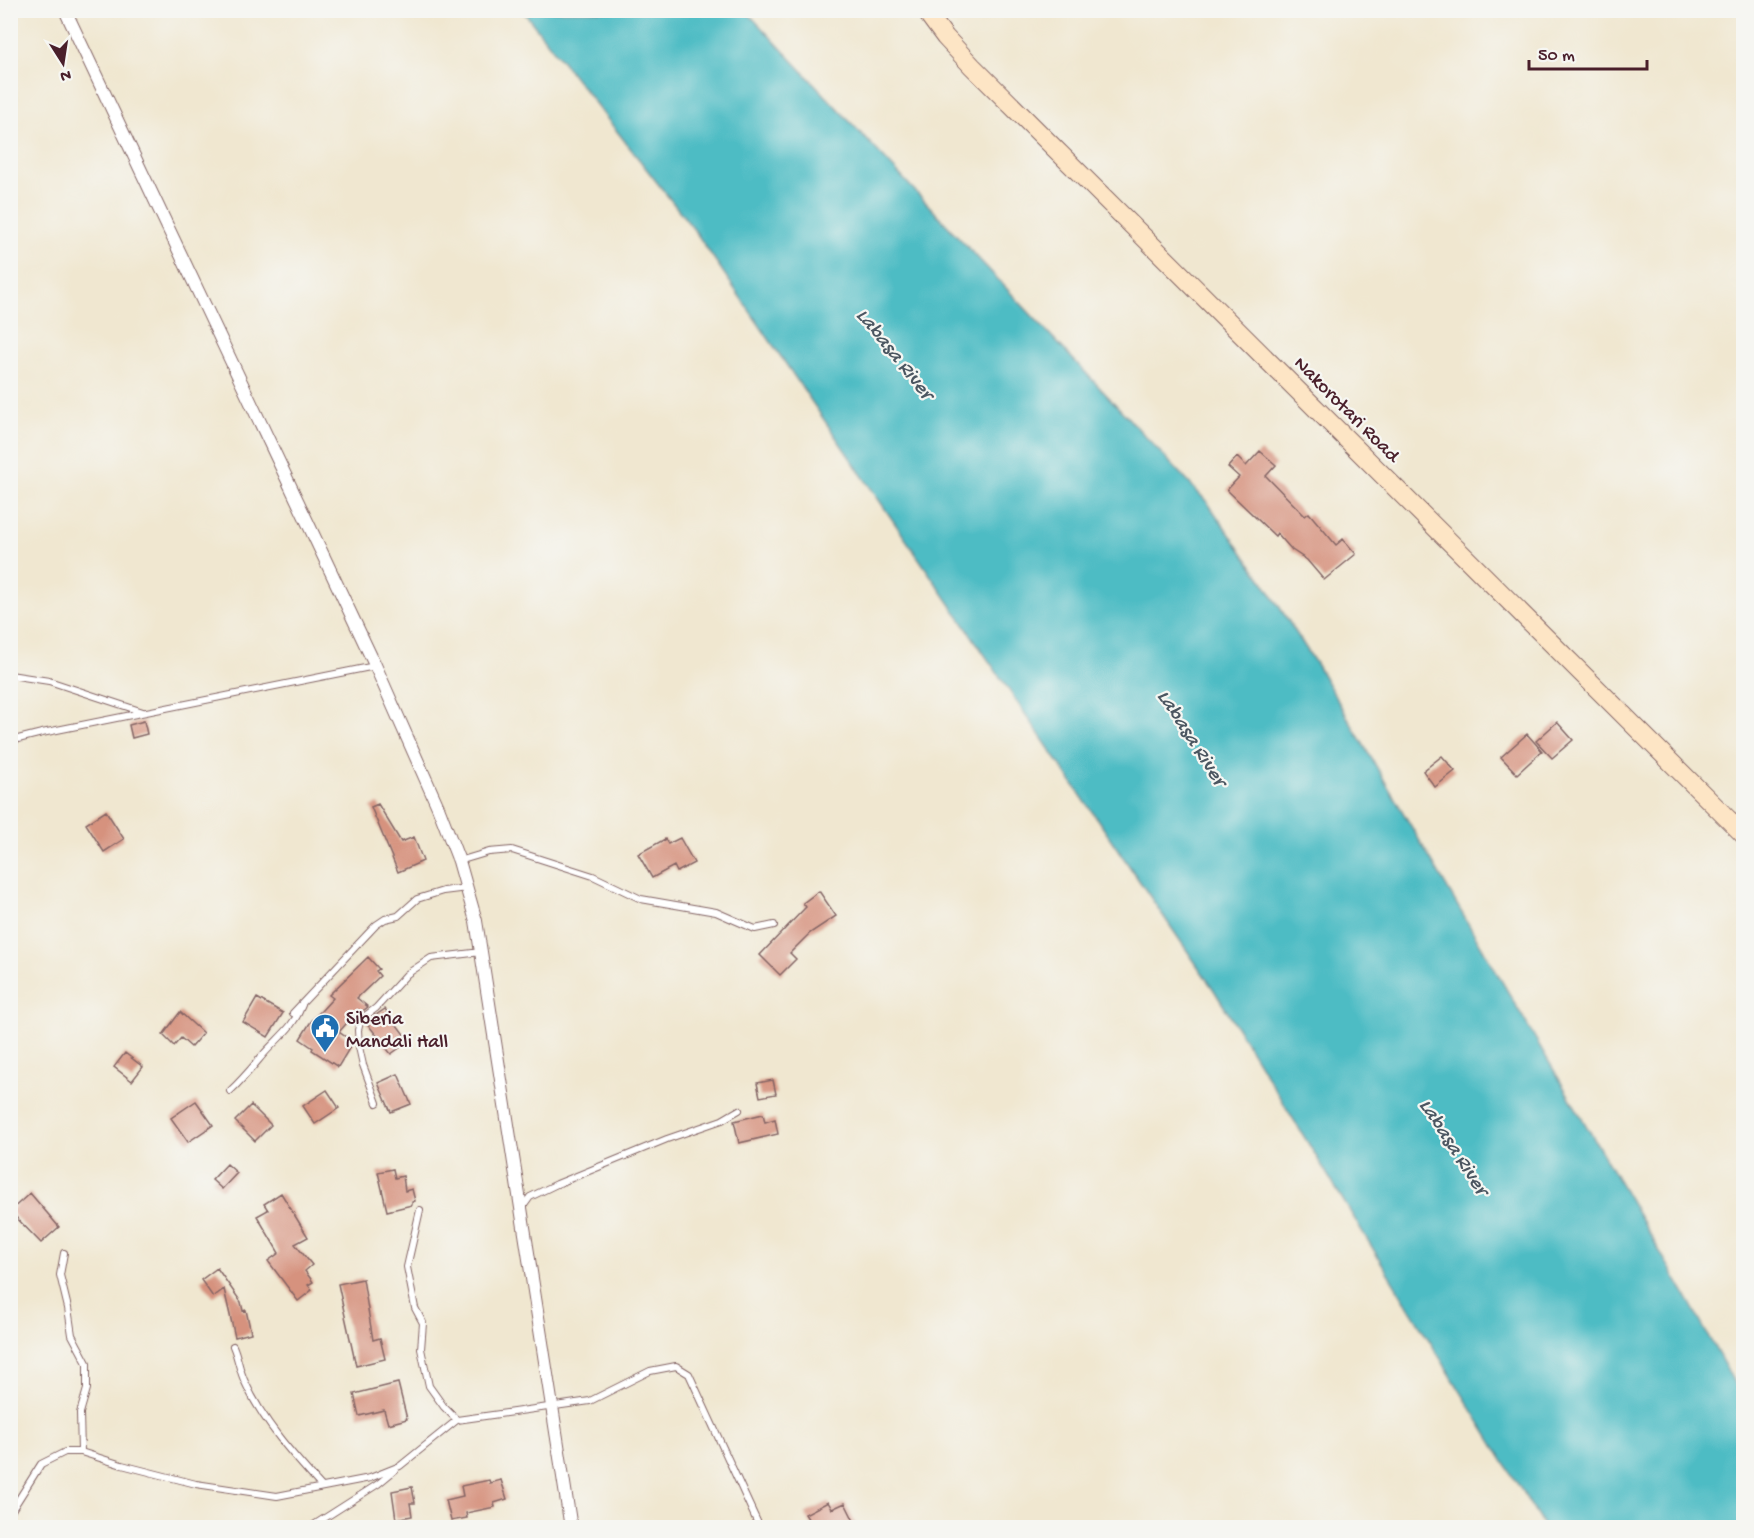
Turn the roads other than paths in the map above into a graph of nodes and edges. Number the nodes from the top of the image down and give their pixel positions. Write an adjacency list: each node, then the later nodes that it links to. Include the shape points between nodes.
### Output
1 (65, 10): 3 (street)
2 (925, 10): 7 (street, Nakorotari Road, via 972,66)
3 (375, 665): 5 (lane); 8 (street)
4 (10, 675): 5 (lane, via 49,681)
5 (144, 712): 6 (lane)
6 (10, 741)
7 (1743, 835)
8 (459, 861): 9 (street); 10 (lane, via 512,850 593,876 641,899 716,912 755,929)
9 (467, 888): 11 (street); 12 (lane, via 417,899 398,916 376,925)
10 (774, 925)
11 (482, 952): 15 (lane, via 431,958 407,974 361,1019 359,1047); 17 (street)
12 (303, 1005): 13 (lane); 14 (lane, via 297,1021)
13 (293, 1013)
14 (230, 1091)
15 (377, 1103)
16 (739, 1110): 17 (lane, via 557,1184 530,1197)
17 (522, 1209): 21 (street)
18 (420, 1210): 22 (lane, via 407,1267 415,1308 423,1323 421,1348 429,1386)
19 (64, 1253): 23 (lane, via 60,1275 72,1335 87,1363 87,1389 80,1413)
20 (233, 1346): 25 (lane, via 244,1380 266,1419)
21 (553, 1405): 22 (lane); 28 (street); 29 (lane, via 590,1401 650,1371 676,1366 689,1374)
22 (457, 1420): 24 (lane)
23 (81, 1452): 25 (lane, via 196,1484 277,1496); 26 (lane, via 65,1452 41,1464)
24 (400, 1466): 25 (lane, via 370,1478); 27 (lane)
25 (322, 1487)
26 (10, 1513)
27 (309, 1527)
28 (572, 1527)
29 (760, 1527)

